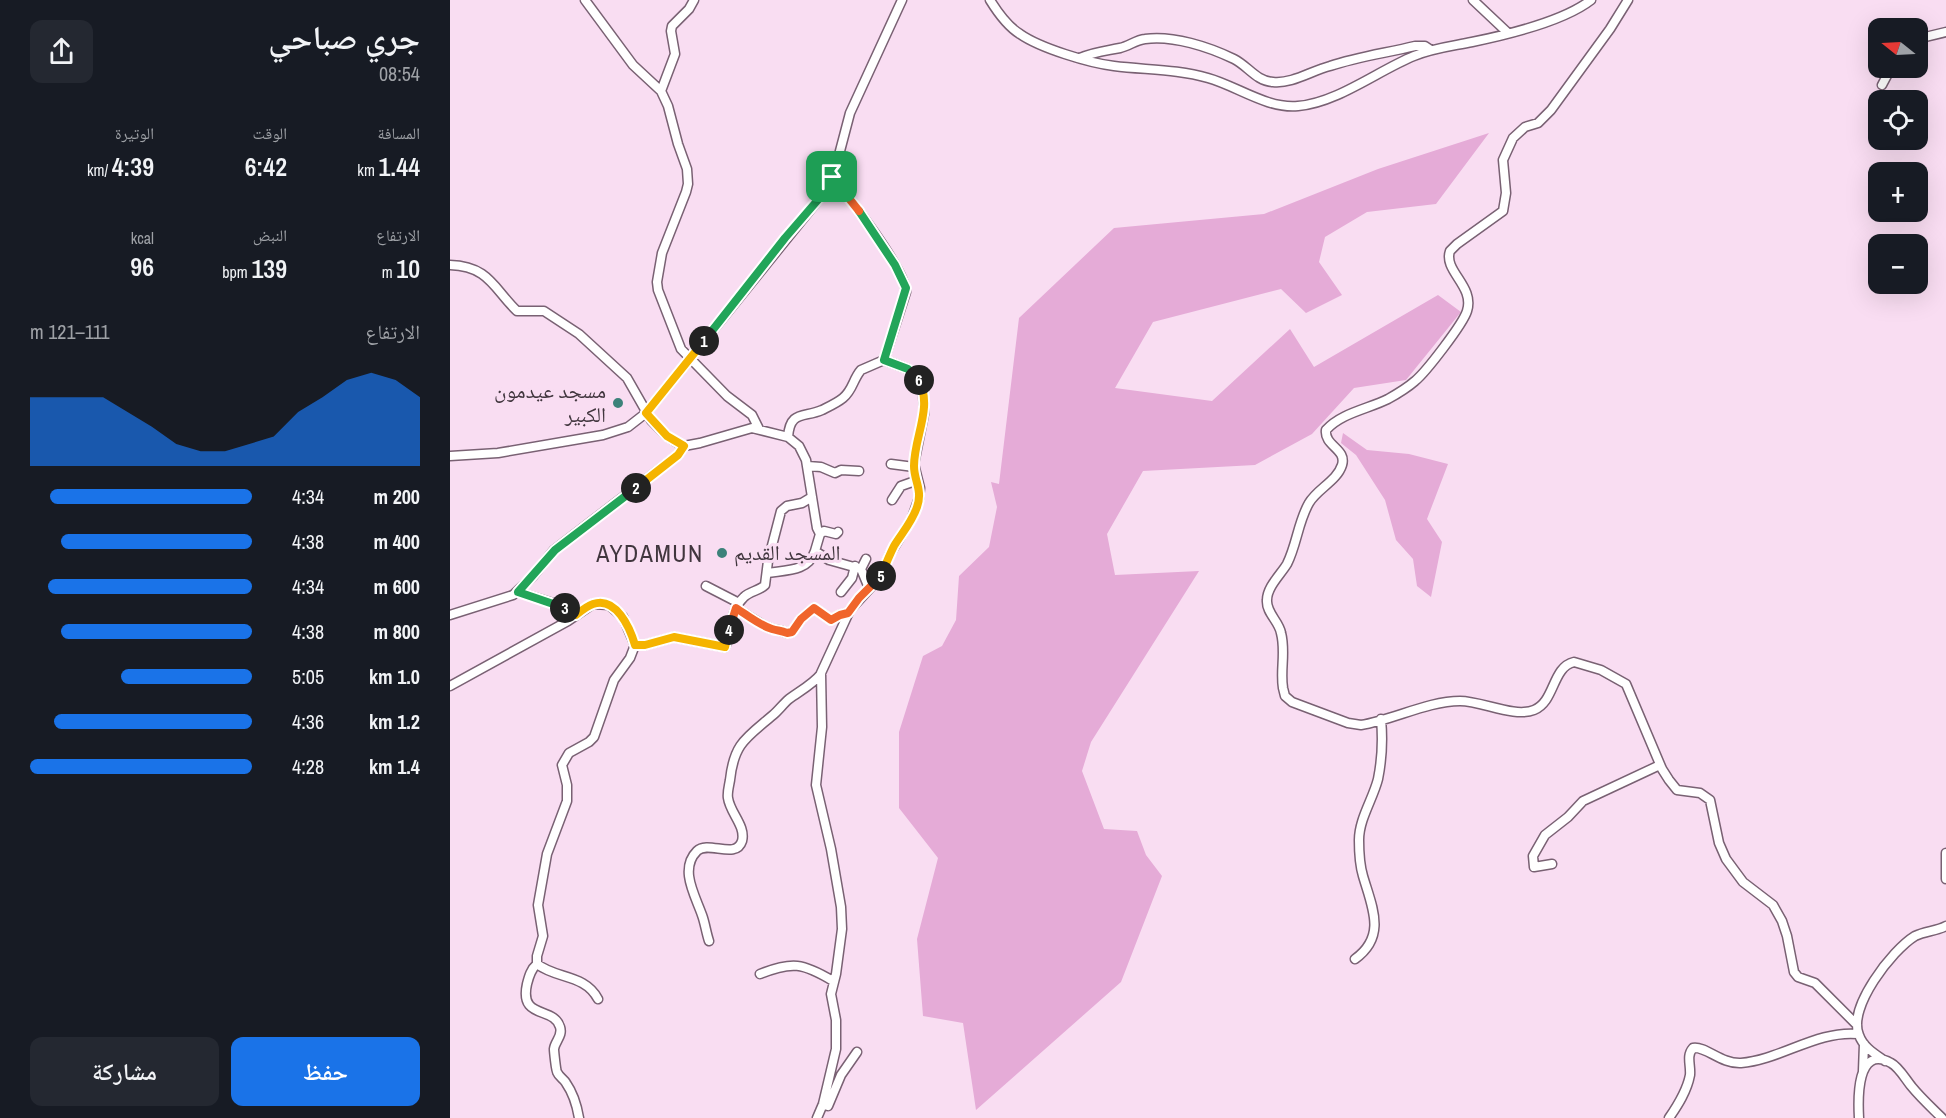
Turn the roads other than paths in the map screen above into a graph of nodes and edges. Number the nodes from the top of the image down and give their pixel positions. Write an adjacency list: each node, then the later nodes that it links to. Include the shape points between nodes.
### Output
1 (585, 0): 15 (street, via 633,65)
2 (694, 0): 15 (street, via 672,26 675,54)
3 (902, 0): 16 (street, via 850,113)
4 (990, 0): 12 (street, via 1021,36)
5 (1473, 0): 9 (street)
6 (1591, 0): 9 (street, via 1573,11)
7 (1628, 0): 49 (street, via 1551,110 1512,138 1503,160 1503,211 1450,251 1450,264 1468,296 1462,322 1416,381 1389,398 1336,421 1326,430 1327,440 1342,455 1343,463 1309,502 1289,561 1268,593 1268,607 1282,635 1285,696 1302,706 1356,724)
8 (1946, 32): 10 (street)
9 (1508, 33): 11 (street)
10 (1928, 36)
11 (1431, 50): 12 (street, via 1321,101 1296,107 1268,101 1210,78 1111,66); 12 (street, via 1415,46 1338,63 1283,82 1262,80 1223,54 1165,39 1141,39)
12 (1080, 58)
13 (1886, 78): 14 (street)
14 (1882, 85)
15 (661, 91): 18 (street, via 687,169 688,184 662,253 658,290 678,345)
16 (832, 177): 18 (street, via 823,194); 19 (street, via 860,212 905,284 906,292)
17 (450, 265): 20 (street, via 485,275 517,311 544,311 579,334 627,378)
18 (689, 359): 20 (street); 21 (street, via 752,416)
19 (884, 360): 22 (street, via 861,370 850,391 838,402 795,418); 27 (street, via 908,369 923,389 924,414)
20 (646, 413): 23 (street, via 667,436); 24 (street, via 628,427 603,435 498,453)
21 (759, 429): 22 (street); 23 (street)
22 (788, 437): 26 (street, via 799,446)
23 (684, 446): 40 (street, via 678,455 555,550)
24 (450, 456)
25 (891, 464): 27 (street)
26 (808, 466): 28 (street, via 835,473); 30 (street)
27 (914, 467): 29 (street)
28 (859, 471)
29 (918, 480): 31 (street, via 901,486); 39 (street, via 919,498 912,518 880,576)
30 (812, 497): 33 (street); 37 (street, via 781,512)
31 (892, 500)
32 (838, 532): 33 (street)
33 (820, 534): 34 (street)
34 (815, 551): 36 (street, via 829,560); 37 (street, via 803,567)
35 (866, 559): 36 (street)
36 (858, 568): 39 (street); 41 (street)
37 (767, 573): 42 (street, via 763,588 745,595)
38 (706, 586): 42 (street)
39 (869, 588): 43 (street)
40 (518, 592): 44 (street); 45 (street, via 559,605)
41 (841, 592)
42 (738, 605): 43 (street, via 753,619 787,633 814,608 831,620); 46 (street, via 725,647 674,637)
43 (848, 613): 47 (street)
44 (450, 615)
45 (576, 615): 46 (street, via 593,604 609,605 623,617); 48 (street)
46 (635, 645): 57 (street, via 614,680 594,737 569,753 563,762 567,801 549,848 540,895 543,936)
47 (821, 673): 55 (street, via 739,745 728,798 740,825 741,843 731,849 697,850 688,866); 59 (street, via 822,727 816,785 842,916)
48 (450, 686)
49 (1382, 719): 50 (street, via 1462,701 1533,711 1542,704 1563,669 1570,662 1578,662 1626,684); 56 (street, via 1383,748 1377,780 1359,838 1362,874 1375,921 1367,951)
50 (1660, 765): 52 (street, via 1583,801 1545,835 1533,856 1534,867); 61 (street, via 1677,789 1700,793 1710,800 1726,859 1743,882 1773,905 1782,921 1794,972 1815,983)
51 (1946, 853): 53 (street)
52 (1552, 864)
53 (1946, 879)
54 (1946, 926): 61 (street, via 1918,934 1881,968 1864,1001)
55 (709, 941)
56 (1355, 959)
57 (537, 964): 60 (street, via 587,985); 67 (street, via 526,987 527,1003 560,1026 554,1050 557,1072 571,1092)
58 (760, 974): 59 (street, via 791,964)
59 (833, 981): 66 (street, via 837,1039)
60 (598, 999)
61 (1857, 1029): 62 (street); 69 (street, via 1739,1063 1714,1057 1700,1047 1693,1048 1685,1091)
62 (1864, 1044): 64 (street); 65 (street)
63 (857, 1052): 66 (street, via 841,1075 828,1106)
64 (1885, 1061): 65 (street, via 1871,1062); 71 (street, via 1894,1065)
65 (1863, 1071): 70 (street, via 1858,1094)
66 (823, 1104): 68 (street)
67 (579, 1118)
68 (817, 1118)
69 (1669, 1118)
70 (1859, 1118)
71 (1942, 1118)

